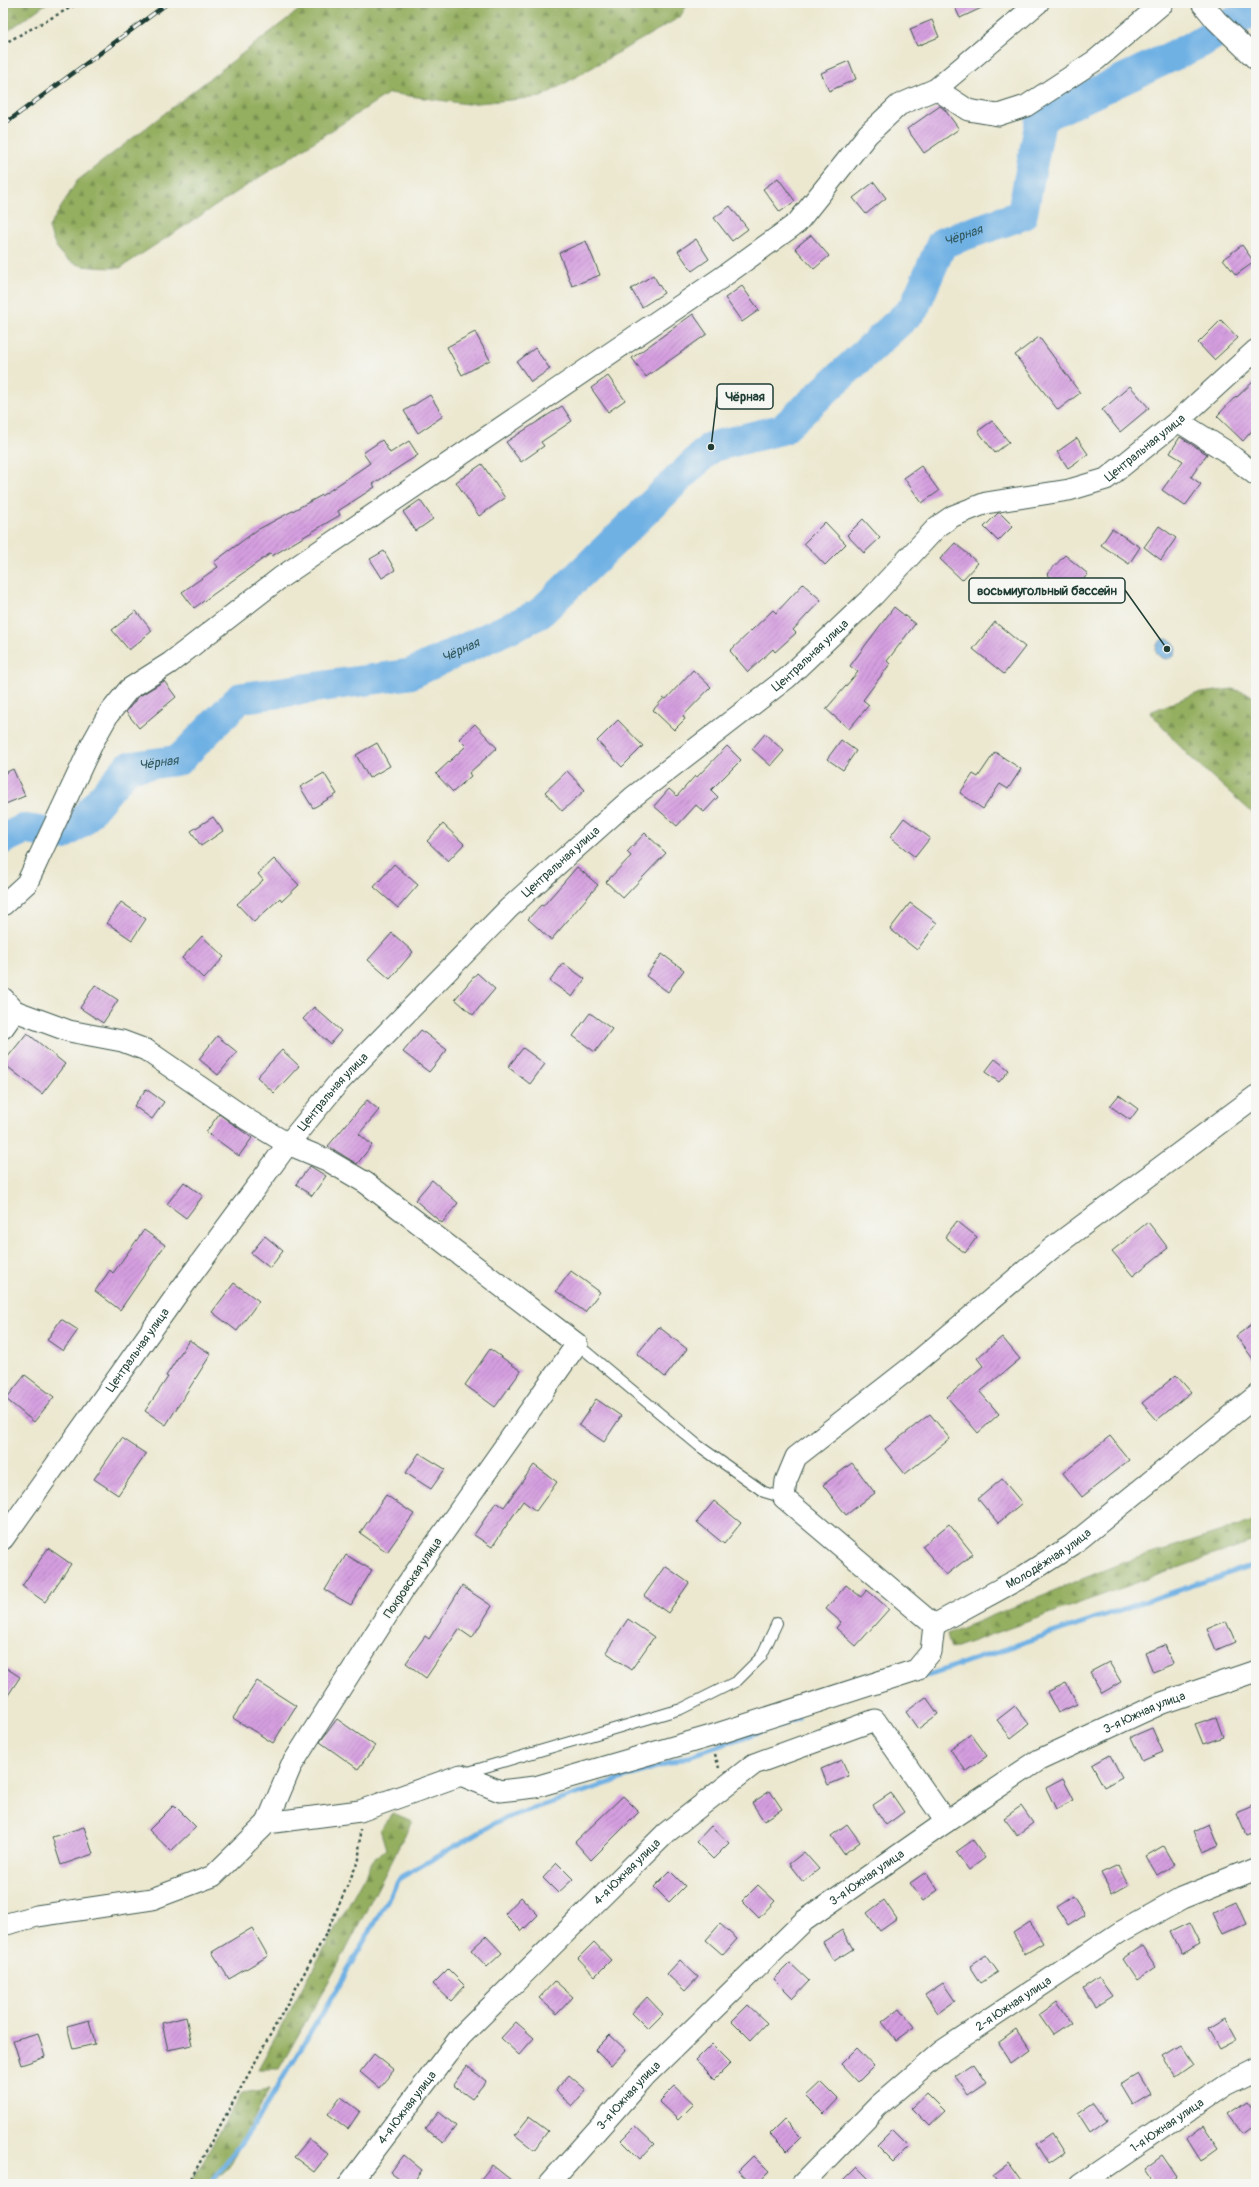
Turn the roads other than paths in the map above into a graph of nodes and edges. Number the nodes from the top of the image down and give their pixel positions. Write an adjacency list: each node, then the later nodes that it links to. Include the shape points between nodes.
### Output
1 (1038, 3): 5 (street)
2 (1163, 3): 5 (street, via 1096,60 1026,106 998,115 968,110)
3 (1202, 3): 4 (street)
4 (1256, 58)
5 (936, 88): 9 (street, via 898,104 868,134 797,223 714,283 280,578 170,663 129,689 108,715 27,882)
6 (1256, 350): 7 (street, Центральная улица)
7 (1178, 421): 8 (street, via 1224,450); 13 (street, Центральная улица, via 1106,479 1069,490 986,503 953,516 937,527 874,596 787,678 633,797 509,908 339,1082)
8 (1256, 475)
9 (3, 905)
10 (9, 1004): 11 (street); 13 (street, via 69,1031 122,1041 146,1050 248,1120)
11 (3, 1028)
12 (1256, 1096): 16 (street, via 1051,1249 910,1368 796,1457 786,1481)
13 (288, 1144): 14 (street, via 327,1160 366,1183); 17 (street, Центральная улица, via 178,1293)
14 (577, 1344): 16 (lane, via 699,1446 764,1492); 23 (street, Покровская улица, via 403,1590 291,1766)
15 (1256, 1396): 19 (street, Молодёжная улица, via 1072,1545 1024,1576)
16 (784, 1498): 19 (street)
17 (3, 1539)
18 (777, 1623): 21 (lane, via 761,1657 737,1681 681,1709)
19 (934, 1625): 21 (street, via 931,1652 916,1670 711,1736 535,1788 500,1791)
20 (1256, 1671): 22 (street, 3-я Южная улица, via 1162,1703 1040,1760)
21 (461, 1775): 23 (street, via 360,1811)
22 (946, 1822): 27 (street, 4-я Южная улица, via 875,1720 754,1764 666,1832 461,2036); 28 (street, 3-я Южная улица, via 804,1921 646,2076)
23 (267, 1823): 25 (street, via 213,1876 152,1899 38,1916)
24 (1256, 1868): 29 (street, 2-я Южная улица, via 1182,1898 1119,1933 942,2051 878,2106)
25 (3, 1925)
26 (1256, 2070): 30 (street, 1-я Южная улица, via 1226,2085)
27 (349, 2184)
28 (549, 2184)
29 (802, 2184)
30 (1081, 2184)

